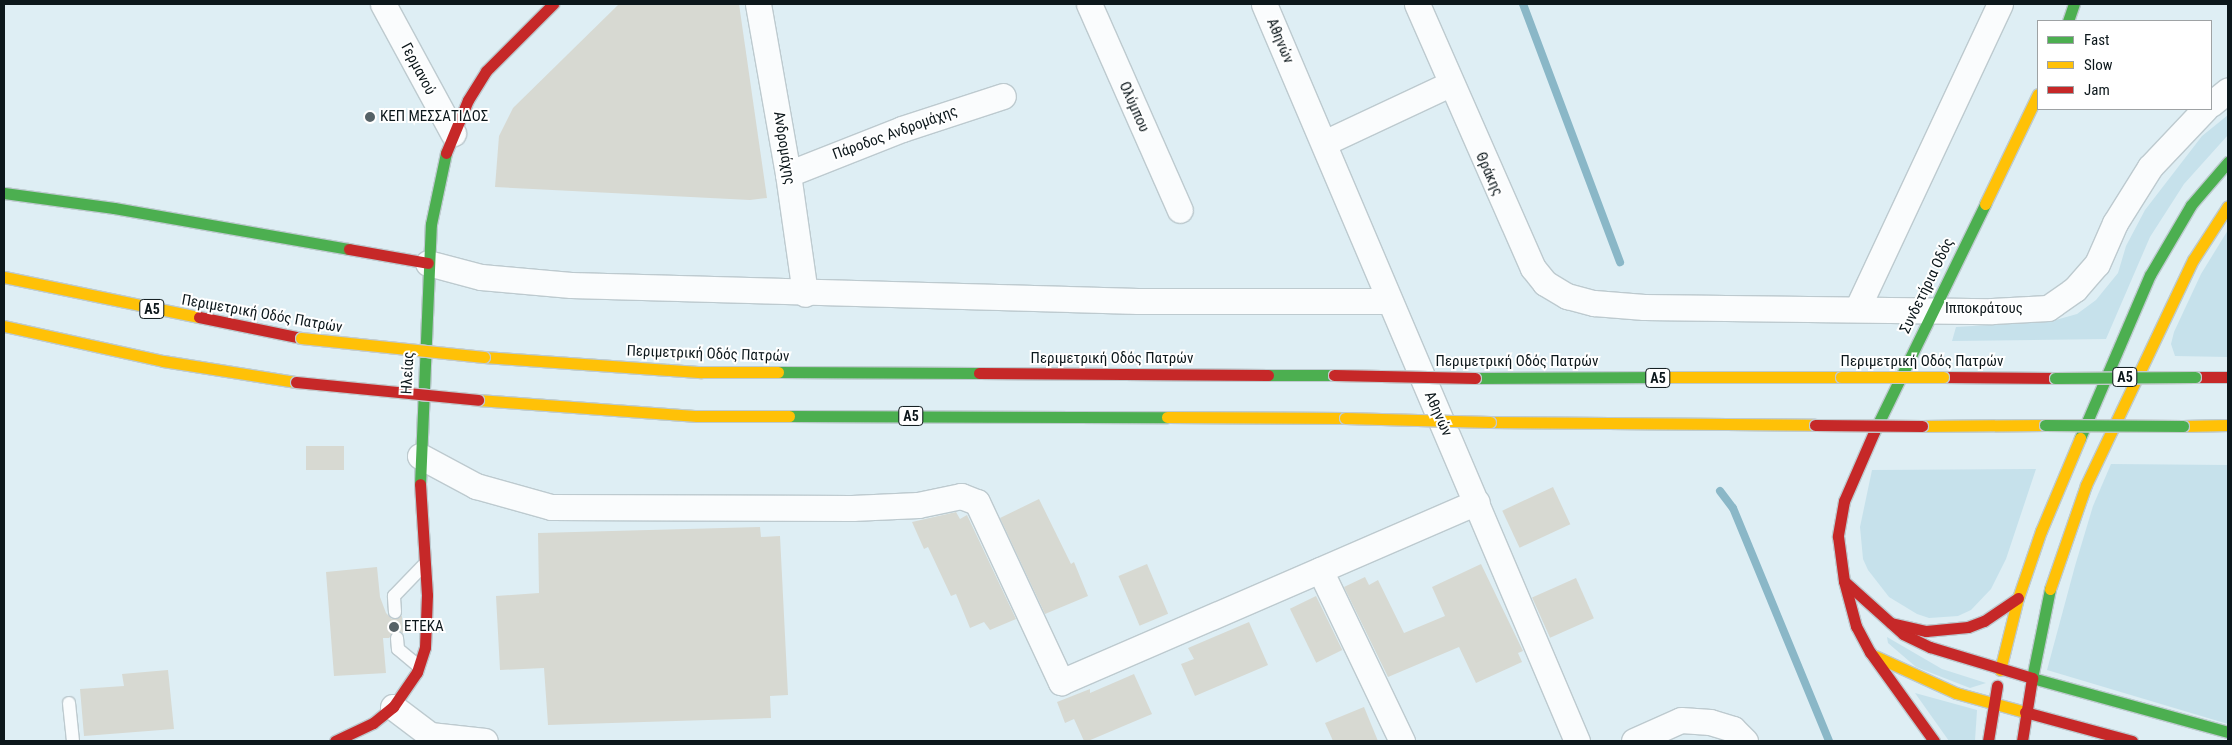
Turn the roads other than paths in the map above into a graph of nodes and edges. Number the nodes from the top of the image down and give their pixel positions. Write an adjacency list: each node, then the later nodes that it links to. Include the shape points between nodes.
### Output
1 (383, 4): 16 (street, Γερμανού)
2 (553, 4): 16 (main road, Ηλείας, via 486,71)
3 (758, 4): 19 (street, Ανδρομάχης)
4 (1089, 4): 22 (street, Ολύμπου)
5 (1264, 4): 17 (street, Αθηνών)
6 (1417, 4): 10 (street, Θράκης)
7 (2000, 4): 29 (street)
8 (2074, 4): 9 (main road)
9 (2068, 20)
10 (1450, 84): 17 (street); 27 (street, Θράκης, via 1533,268 1545,283 1567,296)
11 (2228, 90): 14 (street)
12 (1003, 96): 19 (street, Πάροδος Ανδρομάχης, via 902,129)
13 (2037, 96): 28 (main road, Συνδετήρια Οδός)
14 (2212, 103)
15 (2204, 110): 28 (street, Ιπποκράτους, via 2150,166 2115,223 2097,264 2074,289 2048,308 1992,311)
16 (453, 133): 23 (main road, Ηλείας, via 436,188)
17 (1324, 143): 26 (street, Αθηνών)
18 (2228, 162): 38 (main road, via 2191,205 2150,275 2041,531)
19 (788, 174): 25 (street, Ανδρομάχης)
20 (4, 193): 23 (main road, via 114,208)
21 (2228, 206): 45 (main road, via 2193,260 2086,485 2068,530 2045,607)
22 (1180, 210)
23 (428, 263): 25 (street, via 481,277 519,282); 33 (main road, Ηλείας)
24 (4, 277): 31 (main road, Περιμετρική Οδός Πατρών / Α5, bridge, via 301,338 484,357 701,372 1334,374 1475,378)
25 (805, 294): 26 (street, via 1138,301)
26 (1389, 301): 34 (street, Αθηνών)
27 (1602, 304): 29 (street, Ιπποκράτους)
28 (1932, 308): 29 (street, Ιπποκράτους); 37 (main road, Συνδετήρια Οδός, via 1844,501 1838,536)
29 (1857, 309)
30 (4, 326): 32 (main road, Α5, bridge, via 163,361 296,382 478,400 697,416 1345,418 1922,426)
31 (2228, 377)
32 (2228, 425)
33 (420, 456): 35 (main road, Ηλείας); 36 (street, via 476,486 551,507 860,508 918,505 962,496 977,502 1061,682)
34 (1477, 502): 36 (street); 55 (street, Αθηνών)
35 (425, 564): 39 (lane, via 394,596); 43 (main road, Ηλείας, via 427,620 425,647)
36 (1320, 570): 54 (street)
37 (1844, 580): 40 (main road); 42 (main road, Συνδετήρια Οδός, via 1856,626)
38 (2018, 598): 40 (main road, via 1984,621 1968,627 1934,631); 44 (main road)
39 (395, 612)
40 (1891, 623): 44 (main road, via 1903,634 1930,647)
41 (397, 638): 43 (lane, via 398,649)
42 (1870, 652): 47 (main road, via 1916,676); 58 (main road, Συνδετήρια Οδός)
43 (418, 666): 48 (main road, Ηλείας)
44 (2000, 670): 45 (main road); 47 (main road)
45 (2032, 678): 49 (main road); 50 (main road)
46 (69, 703): 51 (lane)
47 (1994, 703): 49 (main road); 59 (main road)
48 (393, 707): 52 (main road, Ηλείας, via 373,724); 53 (street, via 430,735)
49 (2025, 712): 60 (main road); 61 (main road)
50 (2228, 732)
51 (73, 741)
52 (335, 741)
53 (485, 741)
54 (1402, 741)
55 (1577, 741)
56 (1634, 741): 57 (street, via 1681,720 1710,722 1733,729)
57 (1745, 741)
58 (1934, 741)
59 (1988, 741)
60 (2022, 741)
61 (2132, 741)

